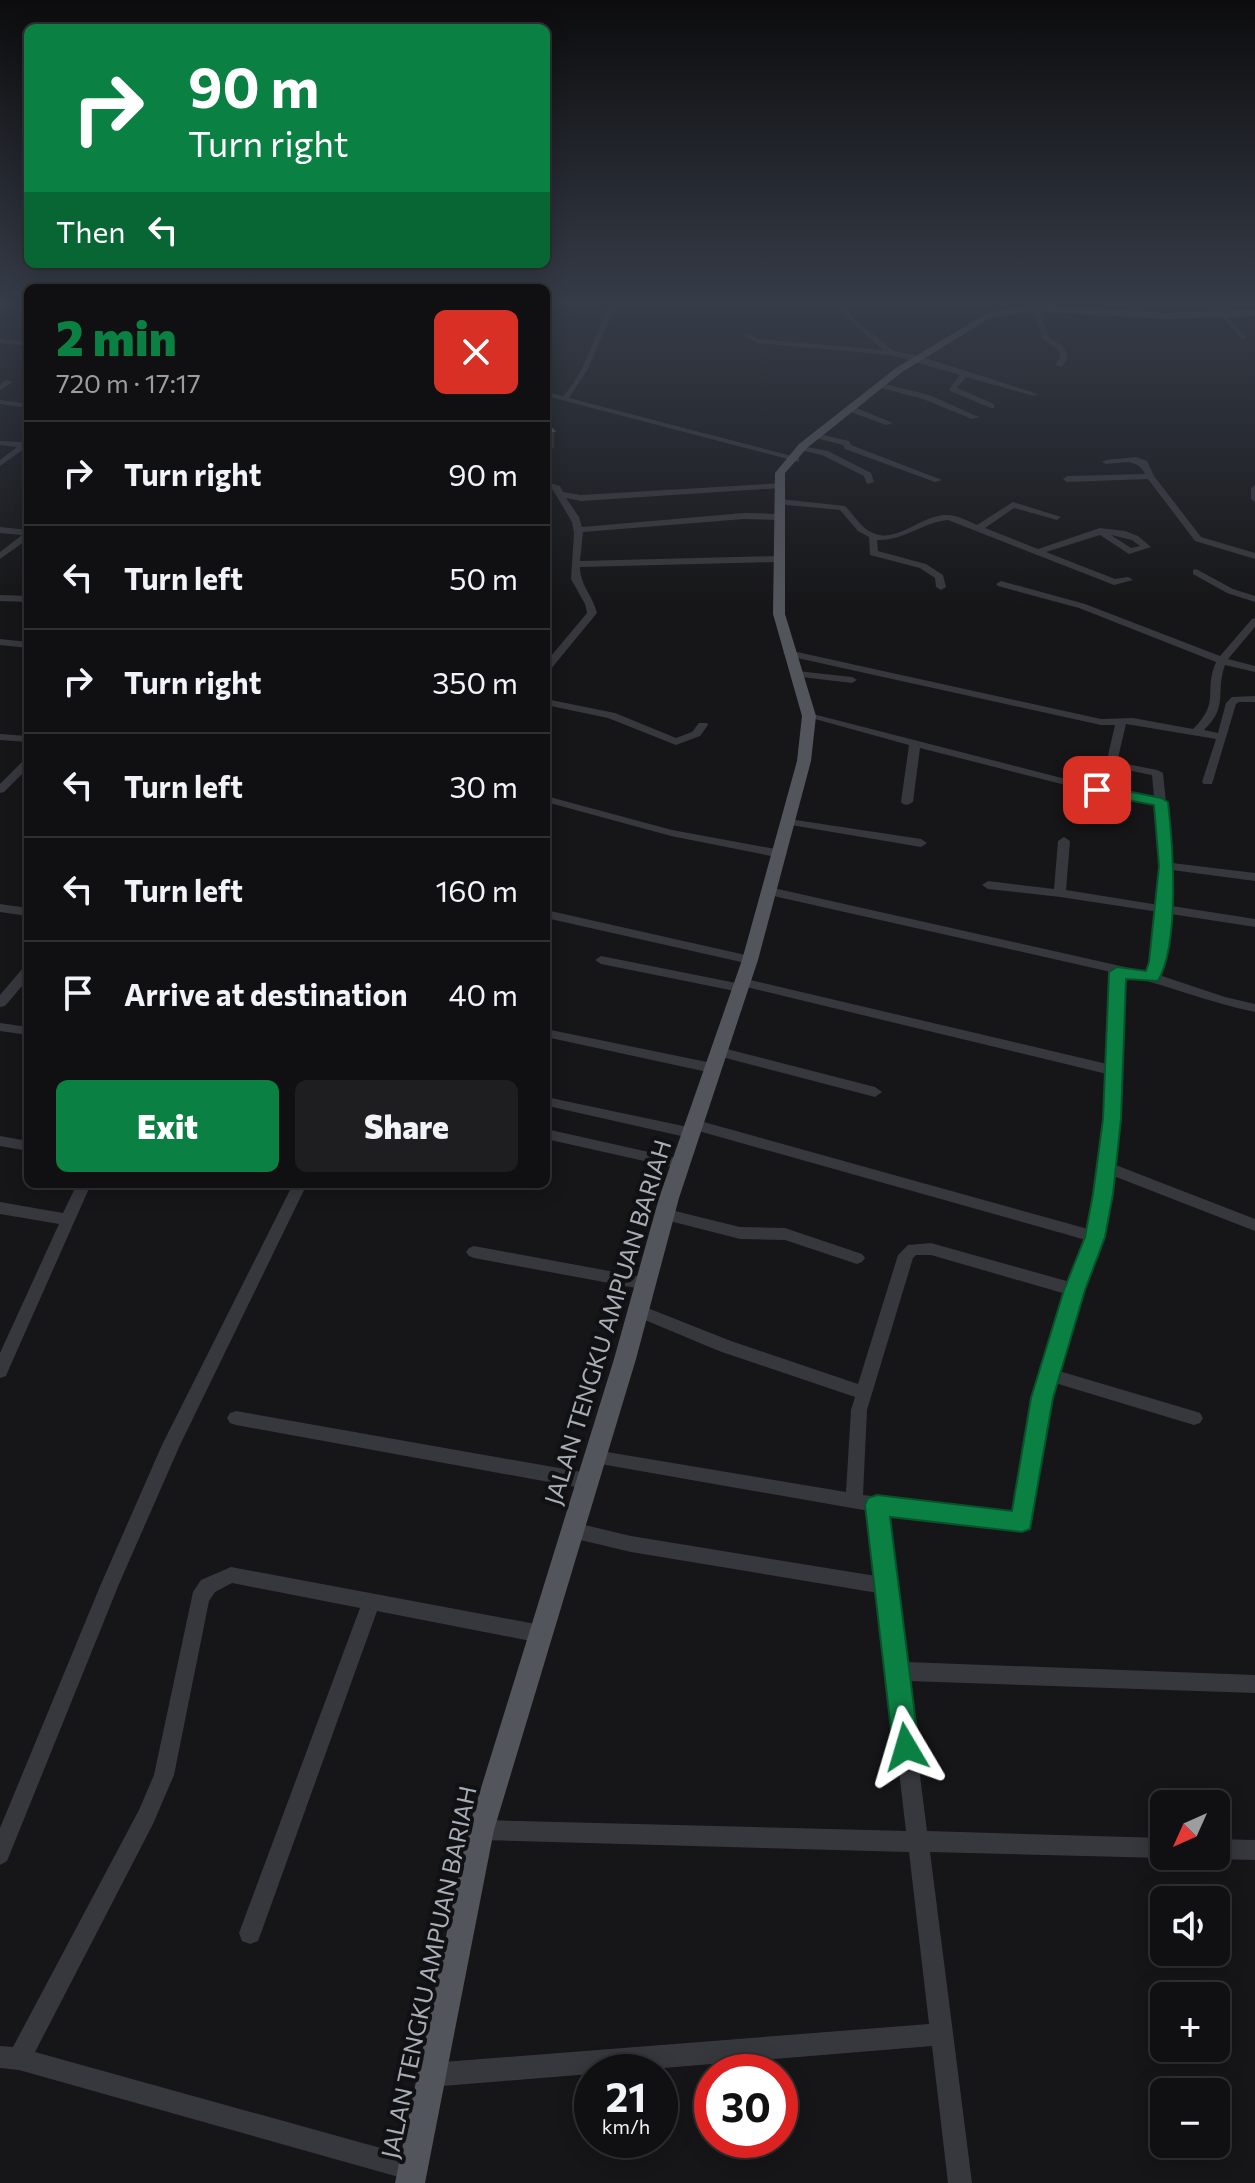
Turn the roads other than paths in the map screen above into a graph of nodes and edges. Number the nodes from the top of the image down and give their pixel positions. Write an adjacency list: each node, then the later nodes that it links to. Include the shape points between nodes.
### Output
1 (578, 403): 14 (street)
2 (859, 403): 6 (main road)
3 (940, 403): 7 (street)
4 (984, 403): 5 (street)
5 (991, 406)
6 (851, 409): 8 (street); 9 (main road)
7 (975, 417)
8 (889, 423)
9 (819, 436): 13 (main road); 21 (street)
10 (0, 443): 11 (street)
11 (24, 444)
12 (24, 446): 18 (street)
13 (807, 447): 15 (street); 16 (main road); 22 (street, via 843,461 868,475)
14 (753, 450): 15 (street); 16 (street)
15 (767, 453): 16 (street)
16 (792, 461): 26 (main road)
17 (1106, 462): 19 (street, via 1140,460)
18 (0, 464)
19 (1150, 476): 20 (street); 42 (street, via 1198,539)
20 (1067, 479)
21 (938, 480)
22 (870, 482)
23 (550, 486): 25 (street)
24 (1255, 488): 29 (street)
25 (559, 494): 28 (street); 30 (street)
26 (781, 495): 28 (street); 31 (street); 35 (street, via 744,516); 43 (main road, JALAN TENGKU AMPUAN BARIAH)
27 (847, 497): 31 (street)
28 (581, 498): 30 (street)
29 (1255, 499)
30 (564, 505): 35 (street)
31 (831, 505): 39 (street, via 847,512)
32 (1057, 517): 33 (street, via 1013,505)
33 (980, 527): 39 (street, via 940,516 894,536); 40 (street)
34 (0, 530): 37 (street)
35 (579, 530): 44 (street)
36 (1100, 531): 40 (street)
37 (24, 533)
38 (24, 537): 41 (street)
39 (873, 537): 48 (street, via 873,553 931,570 940,577)
40 (1040, 551): 46 (street, via 1114,582)
41 (0, 556)
42 (1255, 556)
43 (777, 559): 44 (street); 55 (main road, JALAN TENGKU AMPUAN BARIAH, via 779,614)
44 (577, 564): 57 (street, via 575,574 592,613)
45 (1196, 572): 51 (street)
46 (1128, 580)
47 (1001, 584): 56 (street, via 1082,606)
48 (941, 587)
49 (0, 598): 50 (street)
50 (24, 599)
51 (1255, 599)
52 (1255, 621): 56 (street)
53 (0, 642): 54 (street)
54 (24, 645)
55 (788, 653): 59 (main road, JALAN TENGKU AMPUAN BARIAH); 64 (street, via 1101,722)
56 (1223, 661): 58 (street); 66 (street, via 1218,668 1217,706)
57 (550, 663)
58 (1255, 669)
59 (797, 674): 60 (street); 63 (main road, JALAN TENGKU AMPUAN BARIAH)
60 (852, 680)
61 (1255, 699): 68 (street, via 1231,703)
62 (550, 703): 65 (street, via 611,715 676,742)
63 (809, 716): 70 (street); 79 (main road, JALAN TENGKU AMPUAN BARIAH)
64 (1121, 722): 66 (street); 71 (street)
65 (703, 725)
66 (1197, 731): 68 (street)
67 (0, 737): 69 (street)
68 (1222, 737): 73 (street)
69 (24, 739)
70 (915, 744): 75 (street); 77 (street)
71 (1111, 764): 75 (street, via 1107,780); 78 (street, via 1157,773)
72 (24, 766): 74 (street)
73 (1208, 782)
74 (0, 790)
75 (1097, 790): 78 (street)
76 (550, 800): 82 (street, via 671,833)
77 (907, 802)
78 (1161, 802): 83 (street)
79 (789, 822): 81 (street); 82 (main road, JALAN TENGKU AMPUAN BARIAH)
80 (1064, 841): 87 (street)
81 (921, 843)
82 (781, 854): 86 (main road, JALAN TENGKU AMPUAN BARIAH)
83 (1167, 866): 84 (street); 88 (street)
84 (1255, 877)
85 (988, 885): 87 (street)
86 (769, 891): 94 (main road, JALAN TENGKU AMPUAN BARIAH); 95 (street)
87 (1060, 893): 88 (street)
88 (1164, 906): 92 (street); 97 (street)
89 (0, 908): 90 (street)
90 (24, 911)
91 (550, 915): 94 (street)
92 (1255, 923)
93 (601, 960): 98 (street)
94 (750, 960): 98 (main road, JALAN TENGKU AMPUAN BARIAH)
95 (1117, 972): 97 (street); 105 (street)
96 (24, 976): 99 (street)
97 (1152, 977): 100 (street)
98 (741, 985): 104 (main road, JALAN TENGKU AMPUAN BARIAH); 105 (street)
99 (0, 1003)
100 (1255, 1008)
101 (0, 1027): 102 (street)
102 (24, 1030)
103 (550, 1034): 104 (street)
104 (715, 1060): 106 (street); 108 (main road, JALAN TENGKU AMPUAN BARIAH)
105 (1115, 1071): 113 (street)
106 (875, 1092)
107 (550, 1101): 108 (street)
108 (692, 1128): 112 (main road, JALAN TENGKU AMPUAN BARIAH); 120 (street)
109 (550, 1135): 112 (street)
110 (0, 1141): 111 (street)
111 (24, 1145)
112 (680, 1164): 117 (main road, JALAN TENGKU AMPUAN BARIAH)
113 (1106, 1167): 119 (street); 120 (street)
114 (82, 1188): 118 (street)
115 (298, 1188): 146 (street, via 171,1445)
116 (0, 1208): 118 (street)
117 (667, 1215): 122 (street, via 740,1233 785,1234); 123 (main road, JALAN TENGKU AMPUAN BARIAH)
118 (69, 1220): 126 (street)
119 (1255, 1225)
120 (1095, 1237): 124 (street)
121 (474, 1252): 123 (street)
122 (857, 1258)
123 (647, 1284): 125 (main road, JALAN TENGKU AMPUAN BARIAH)
124 (1075, 1290): 127 (street); 128 (street, via 931,1249 913,1249 906,1255)
125 (639, 1311): 128 (street); 131 (main road, JALAN TENGKU AMPUAN BARIAH)
126 (0, 1371)
127 (1049, 1375): 130 (street); 134 (street, via 1022,1522)
128 (864, 1393): 133 (street, via 856,1425)
129 (236, 1418): 132 (street)
130 (1194, 1418)
131 (595, 1457): 132 (main road, JALAN TENGKU AMPUAN BARIAH); 133 (street)
132 (587, 1481): 135 (main road, JALAN TENGKU AMPUAN BARIAH)
133 (854, 1501): 134 (street)
134 (877, 1505): 136 (street)
135 (572, 1530): 136 (street); 138 (main road, JALAN TENGKU AMPUAN BARIAH)
136 (887, 1586): 139 (street)
137 (371, 1603): 138 (street); 147 (street); 149 (street, via 231,1575 208,1586 200,1598 164,1775 146,1817)
138 (541, 1634): 141 (main road, JALAN TENGKU AMPUAN BARIAH)
139 (897, 1671): 140 (street); 142 (street)
140 (1255, 1684)
141 (481, 1830): 142 (street); 150 (main road, JALAN TENGKU AMPUAN BARIAH)
142 (918, 1842): 143 (street); 148 (street)
143 (1150, 1848)
144 (1230, 1849): 145 (street)
145 (1255, 1850)
146 (0, 1854)
147 (250, 1933)
148 (942, 2034): 150 (street); 152 (street)
149 (9, 2058): 151 (street)
150 (430, 2075): 151 (main road, JALAN TENGKU AMPUAN BARIAH)
151 (411, 2176)
152 (960, 2183)

